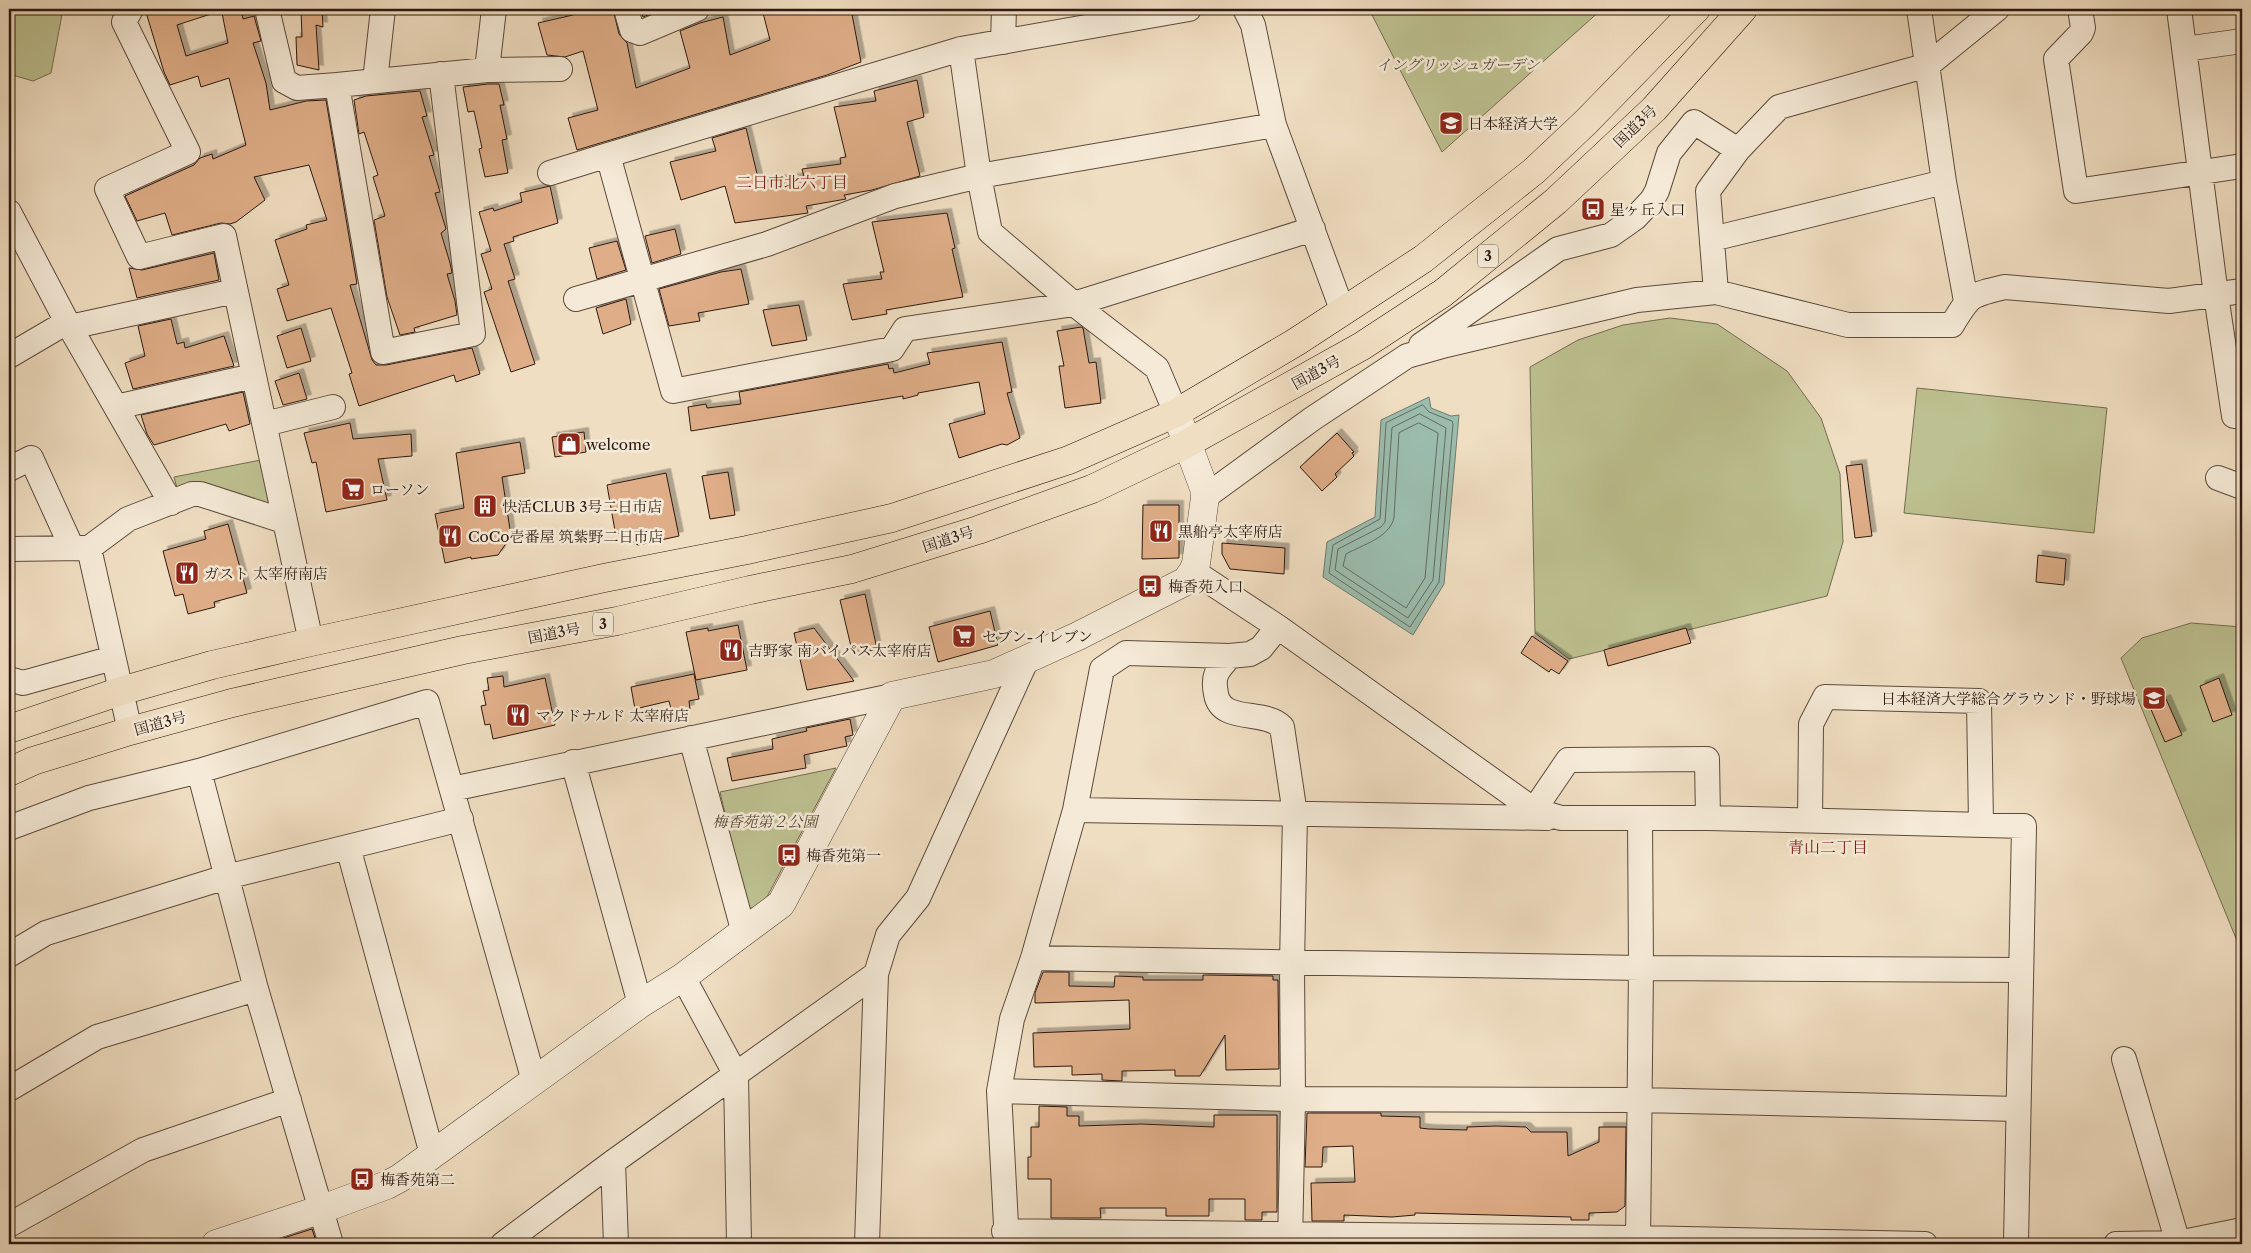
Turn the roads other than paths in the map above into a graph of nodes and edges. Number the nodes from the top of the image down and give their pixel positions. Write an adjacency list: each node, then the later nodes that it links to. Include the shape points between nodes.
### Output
1 (131, 9): 40 (street, via 124,22 188,152 106,189 139,256 224,236)
2 (267, 9): 25 (street, via 284,81 297,88)
3 (383, 9): 24 (street)
4 (494, 9): 22 (street)
5 (626, 9): 6 (street, via 632,30 640,33)
6 (697, 9)
7 (1004, 9): 17 (street)
8 (1189, 9): 17 (street)
9 (1245, 9): 26 (street, via 1252,24)
10 (1696, 9): 46 (highway, via 1534,171 1423,258)
11 (1743, 9): 56 (highway, 国道3号 / 3, via 1654,109 1556,201 1443,293 1362,346)
12 (1919, 9): 20 (street)
13 (1997, 9): 20 (street)
14 (2080, 9): 30 (street, via 2082,33 2056,59 2076,191)
15 (2179, 9): 18 (street)
16 (2242, 41): 18 (street)
17 (1003, 42): 19 (street)
18 (2185, 48): 30 (street)
19 (961, 49): 28 (street); 32 (street)
20 (1928, 65): 27 (street, via 1779,107); 33 (street)
21 (560, 69): 22 (street)
22 (487, 70): 23 (street)
23 (441, 74): 24 (street); 25 (street, via 473,334 383,352)
24 (375, 81): 25 (street)
25 (337, 85)
26 (1274, 125): 32 (street); 35 (street)
27 (1738, 150): 36 (street, via 1708,191); 49 (street, via 1694,122 1669,153 1657,191 1635,218 1611,235 1558,249)
28 (608, 155): 31 (street); 38 (street)
29 (2242, 166): 30 (street)
30 (2201, 172): 42 (street)
31 (550, 173)
32 (979, 176): 38 (street, via 895,196 767,244); 45 (street, via 990,232)
33 (1944, 182): 36 (street); 44 (street)
34 (9, 212): 37 (street)
35 (1313, 229): 45 (street); 46 (street)
36 (1712, 239): 41 (street)
37 (16, 241): 47 (street)
38 (643, 280): 43 (street); 45 (street, via 673,391 892,349 905,329)
39 (2242, 291): 42 (street)
40 (235, 292): 47 (street); 50 (street)
41 (1716, 292): 44 (street, via 1848,325 1952,325); 49 (street, via 1638,300)
42 (2216, 295): 44 (street, via 2169,301 2005,287 1979,292); 54 (street, via 2234,416)
43 (576, 299)
44 (1966, 301)
45 (1074, 304): 53 (street, via 1157,368)
46 (1343, 312): 53 (highway)
47 (69, 324): 48 (street); 51 (street)
48 (9, 356)
49 (1407, 356): 60 (street, via 1312,419)
50 (253, 376): 51 (street); 55 (street)
51 (116, 407): 61 (street)
52 (333, 408): 55 (street)
53 (1176, 413): 56 (street); 67 (highway, via 1069,460 892,518)
54 (2242, 415)
55 (265, 424): 62 (street)
56 (1186, 444): 60 (street); 75 (highway, 国道3号 / 3, via 1092,489 978,530 852,569 617,621 463,650 232,703)
57 (9, 469): 63 (street, via 30,458)
58 (2218, 478): 59 (street)
59 (2242, 487)
60 (1205, 497): 65 (street)
61 (171, 503): 62 (street, via 200,494); 63 (street, via 128,519)
62 (284, 521): 67 (street)
63 (80, 548): 64 (street); 69 (street)
64 (9, 549)
65 (1194, 571): 66 (street); 70 (street, via 1186,581)
66 (1278, 627): 68 (street, via 1256,652); 82 (street)
67 (311, 642): 72 (highway)
68 (1230, 656): 81 (street, via 1126,652 1102,669); 83 (street, via 1215,674 1216,699 1229,712 1273,719 1282,727)
69 (113, 658): 71 (street, via 23,683); 72 (street)
70 (1026, 661): 73 (street, via 994,674); 99 (street, via 918,898 888,935)
71 (9, 679)
72 (121, 691): 74 (highway); 75 (street)
73 (892, 696): 76 (street); 93 (street, via 781,904)
74 (9, 729)
75 (130, 731): 79 (highway, 国道3号 / 3, via 33,761)
76 (691, 738): 77 (street); 93 (street)
77 (573, 762): 80 (street); 102 (street)
78 (199, 771): 80 (street, via 427,702); 90 (street, via 89,798); 92 (street)
79 (9, 772)
80 (452, 789): 86 (street)
81 (1075, 810): 83 (street); 95 (street)
82 (1534, 810): 84 (street); 85 (street, via 1568,760 1707,759)
83 (1295, 814): 84 (street); 96 (street)
84 (1561, 818): 87 (street)
85 (1708, 818): 87 (street); 88 (street)
86 (460, 819): 91 (street); 105 (street)
87 (1640, 819): 97 (street)
88 (1810, 820): 89 (street); 89 (street, via 1812,724 1824,697 1980,701)
89 (1981, 823): 98 (street, via 2024,826)
90 (9, 828)
91 (348, 847): 92 (street); 112 (street)
92 (226, 877): 94 (street, via 46,933); 101 (street)
93 (744, 933): 100 (street)
94 (9, 955)
95 (1033, 958): 96 (street); 107 (street, via 1012,1020)
96 (1292, 964): 97 (street); 108 (street)
97 (1641, 968): 98 (street); 110 (street)
98 (2021, 970): 111 (street)
99 (876, 974): 104 (street); 126 (street)
100 (683, 977): 102 (street); 104 (street)
101 (256, 989): 106 (street, via 97,1037); 109 (street)
102 (640, 1004): 105 (street)
103 (2124, 1059): 120 (street)
104 (736, 1075): 113 (street); 125 (street)
105 (534, 1081): 112 (street)
106 (9, 1089)
107 (1000, 1091): 108 (street); 117 (street)
108 (1293, 1099): 110 (street); 118 (street)
109 (289, 1100): 114 (street); 115 (street, via 143,1150)
110 (1640, 1100): 111 (street); 119 (street)
111 (2018, 1109): 128 (street)
112 (432, 1154): 114 (street, via 387,1185)
113 (613, 1162): 123 (street); 124 (street)
114 (322, 1209): 121 (street); 122 (street)
115 (9, 1225)
116 (2242, 1230): 120 (street)
117 (1005, 1238): 118 (street)
118 (1291, 1239): 119 (street)
119 (1638, 1241): 127 (street)
120 (2178, 1243): 129 (street)
121 (216, 1244)
122 (330, 1244)
123 (503, 1244)
124 (616, 1244)
125 (739, 1244)
126 (868, 1244)
127 (1925, 1244)
128 (2016, 1244)
129 (2116, 1244)

